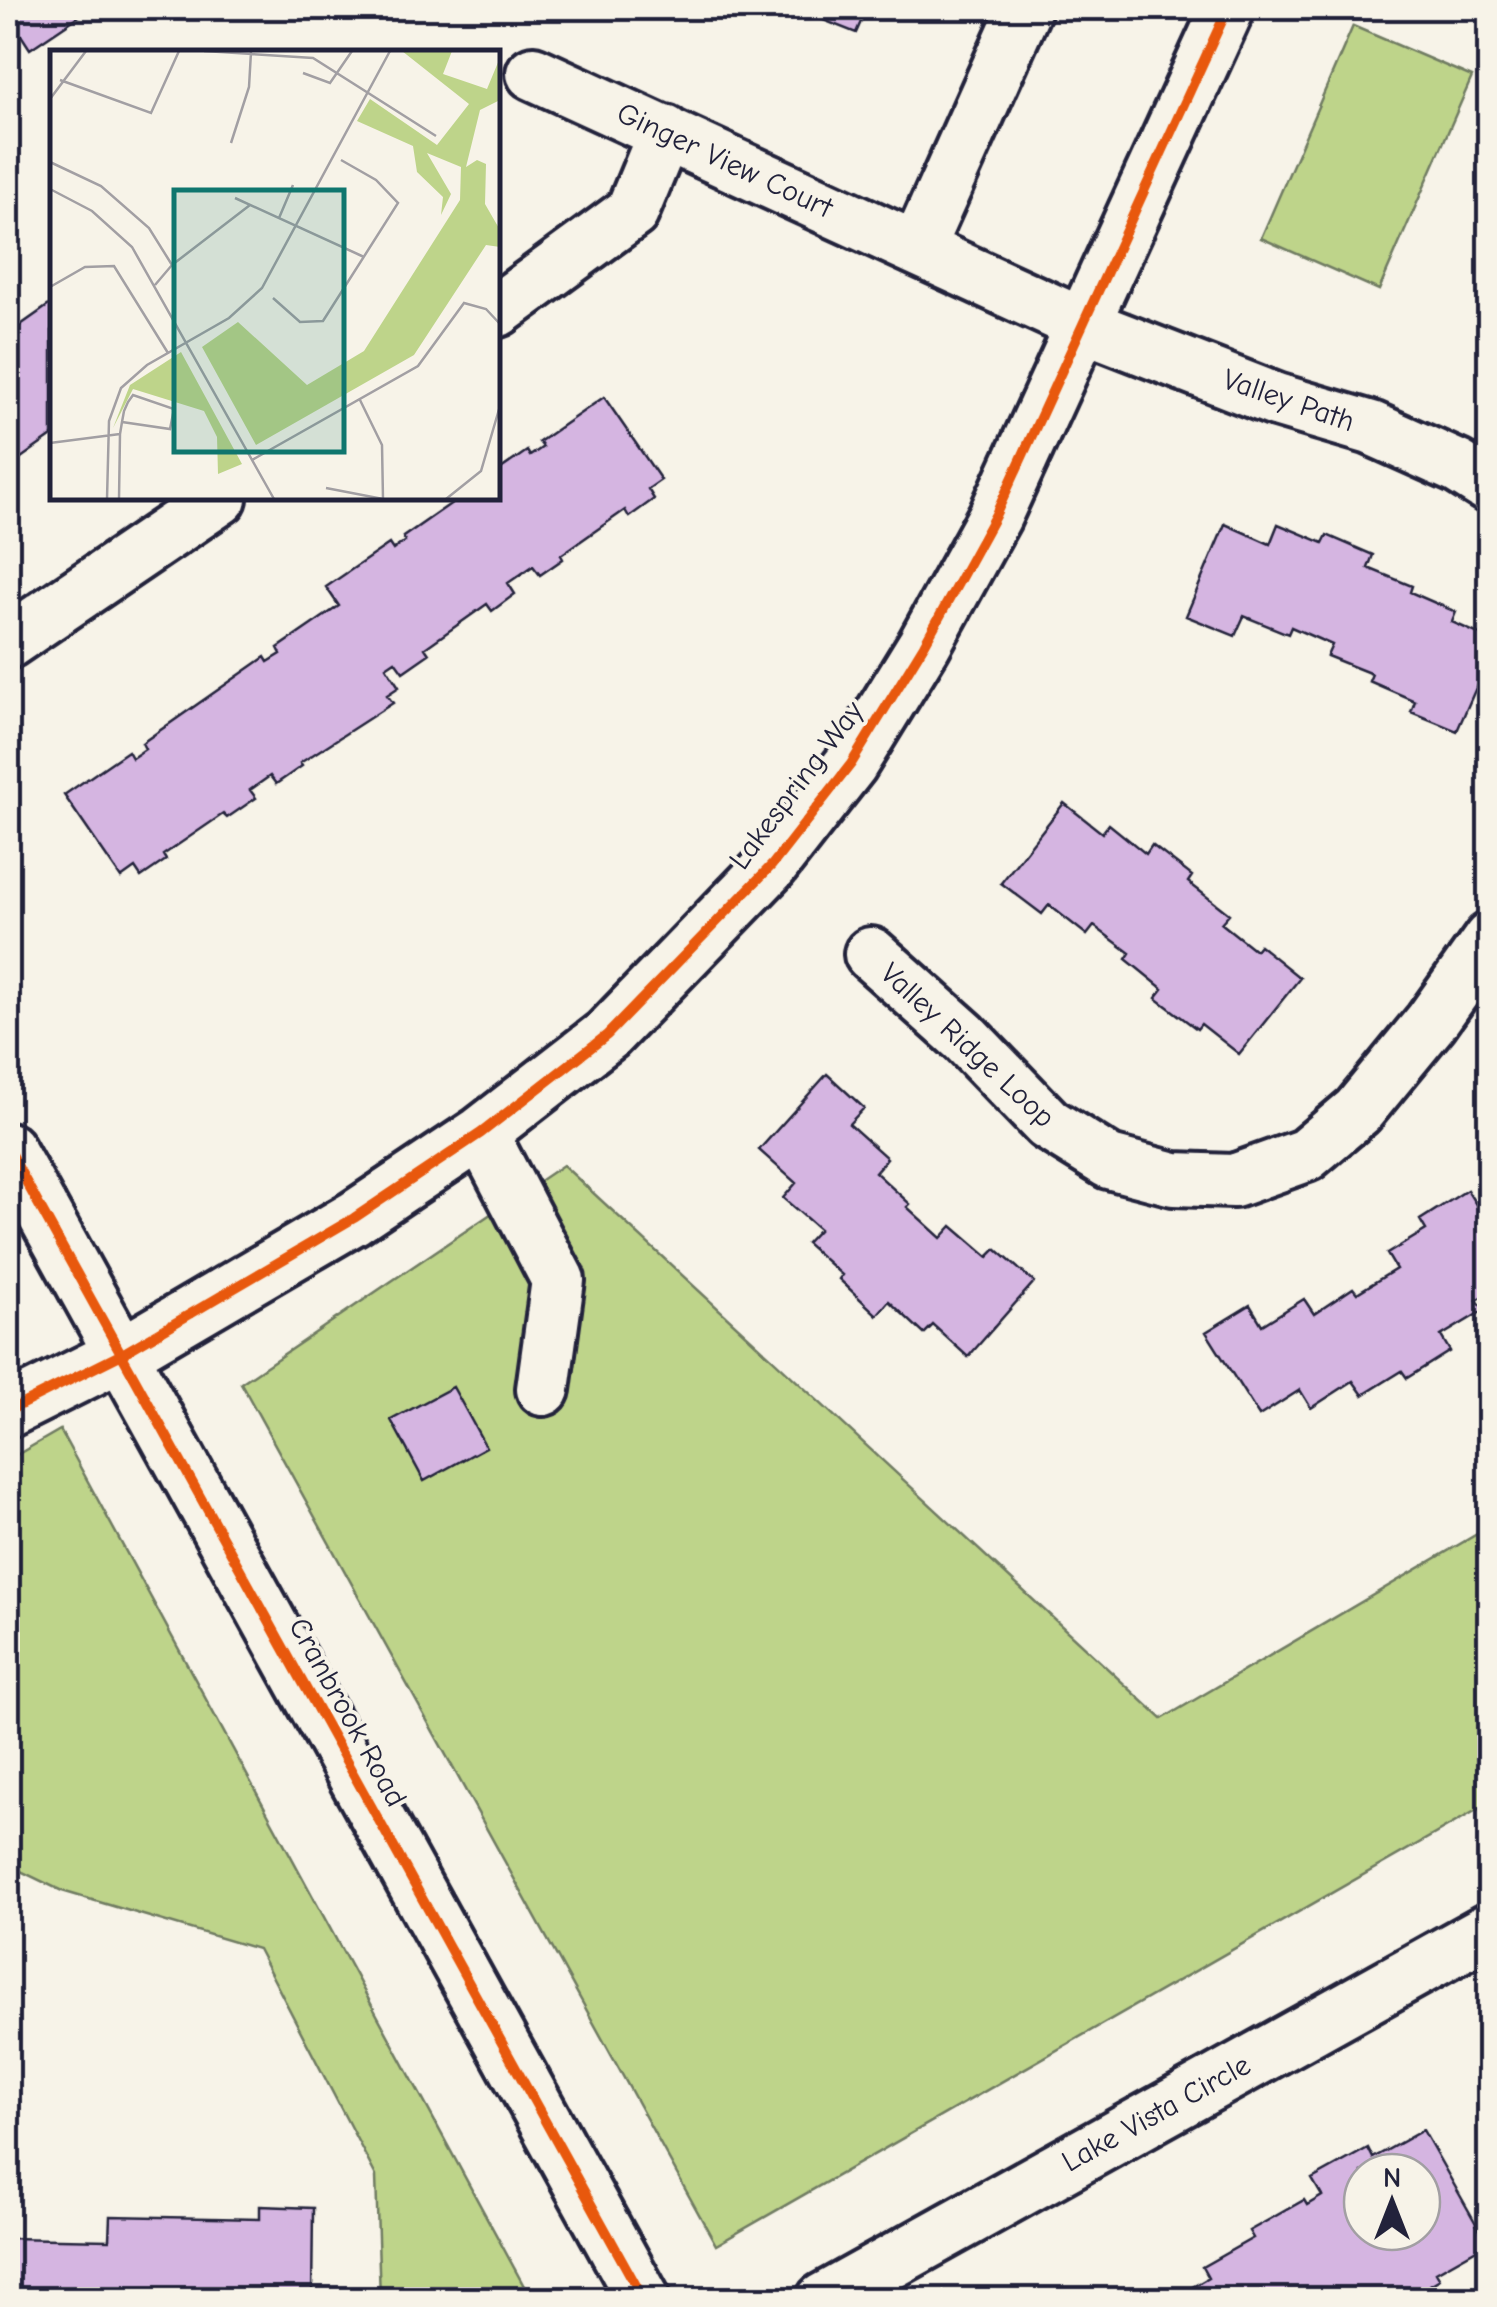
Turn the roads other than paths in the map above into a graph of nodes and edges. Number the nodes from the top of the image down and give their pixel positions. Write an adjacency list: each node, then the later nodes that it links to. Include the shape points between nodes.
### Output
1 (1025, 8): 5 (street)
2 (1228, 8): 7 (street, Lakespring Way)
3 (533, 73): 4 (street, Ginger View Court)
4 (664, 132): 5 (street, Ginger View Court); 6 (street, via 632,212)
5 (918, 247): 7 (street, Ginger View Court)
6 (500, 309)
7 (1083, 325): 8 (street, Valley Path, via 1276,400 1371,428); 13 (street, Lakespring Way, via 995,516 852,764 772,865 607,1035)
8 (1490, 487)
9 (217, 500): 10 (street)
10 (8, 642)
11 (1490, 939): 12 (street, Valley Ridge Loop, via 1358,1111 1306,1155 1234,1181 1174,1179 1094,1153 1048,1124)
12 (870, 954)
13 (481, 1133): 15 (street, Lakespring Way, via 354,1218); 16 (street, via 558,1280)
14 (8, 1149): 15 (street, Cranbrook Road)
15 (122, 1354): 17 (street, Lakespring Way); 19 (street, Cranbrook Road)
16 (543, 1389)
17 (8, 1410)
18 (1490, 1928): 20 (street, Lake Vista Circle)
19 (644, 2300)
20 (824, 2300)

